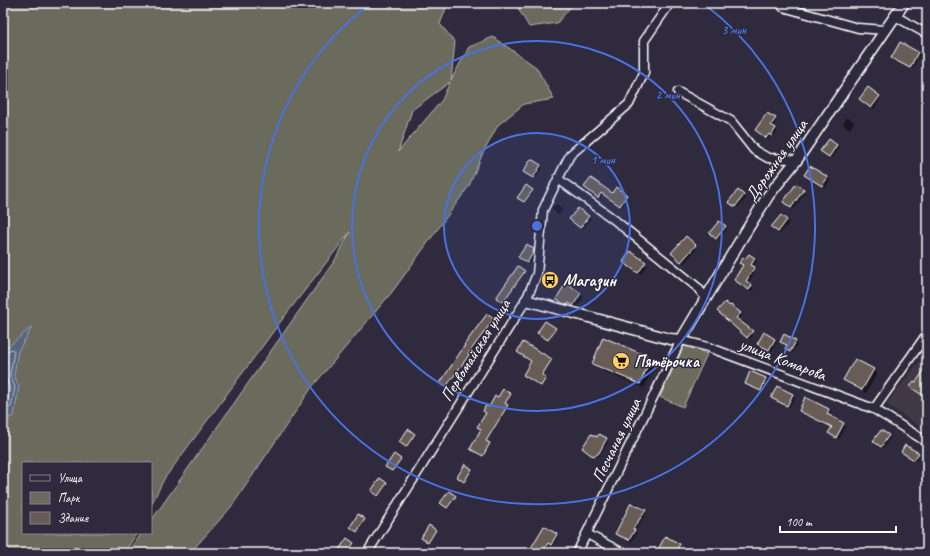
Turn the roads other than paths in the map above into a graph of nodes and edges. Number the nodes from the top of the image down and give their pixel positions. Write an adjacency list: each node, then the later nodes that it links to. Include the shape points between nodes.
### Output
1 (670, 3): 9 (street, via 644,41 644,73 629,104 570,154)
2 (781, 3): 5 (street, via 783,7 858,28)
3 (904, 3): 4 (street, Дорожная улица)
4 (895, 16): 5 (street, Дорожная улица); 6 (street)
5 (885, 30): 8 (street, Дорожная улица)
6 (927, 34)
7 (678, 92): 8 (street, via 731,121 754,150 768,158)
8 (796, 161): 10 (street, Дорожная улица, via 768,196)
9 (558, 179): 10 (street, via 612,218); 11 (street, via 543,210 537,274)
10 (705, 297): 13 (street, Дорожная улица)
11 (526, 300): 13 (street, Первомайская улица); 17 (street, Первомайская улица)
12 (927, 334): 14 (street)
13 (681, 340): 14 (street, улица Комарова, via 708,347); 16 (street, Песчаная улица)
14 (874, 409): 15 (street, улица Комарова)
15 (927, 442)
16 (586, 534): 18 (street, Песчаная улица); 19 (street)
17 (367, 553)
18 (577, 553)
19 (623, 553)

